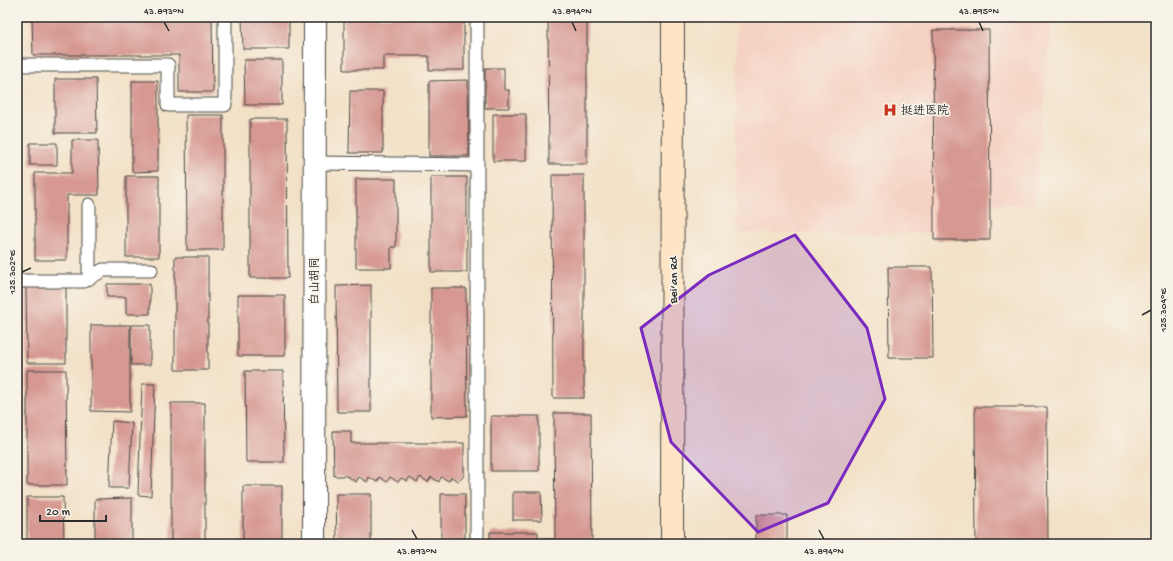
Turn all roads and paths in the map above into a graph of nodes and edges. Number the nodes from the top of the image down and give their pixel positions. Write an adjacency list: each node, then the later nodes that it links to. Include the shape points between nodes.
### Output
1 (225, 17): 5 (lane, via 225,105 168,105 168,65)
2 (315, 17): 6 (street, 白山胡同)
3 (477, 17): 7 (lane)
4 (673, 17): 14 (street, Bei’an Rd)
5 (17, 65)
6 (314, 163): 7 (lane); 12 (street, 白山胡同)
7 (477, 165): 13 (lane)
8 (90, 205): 10 (lane)
9 (151, 270): 10 (lane, via 103,270)
10 (89, 278): 11 (lane, via 84,281)
11 (17, 281)
12 (314, 544)
13 (477, 544)
14 (672, 544)

